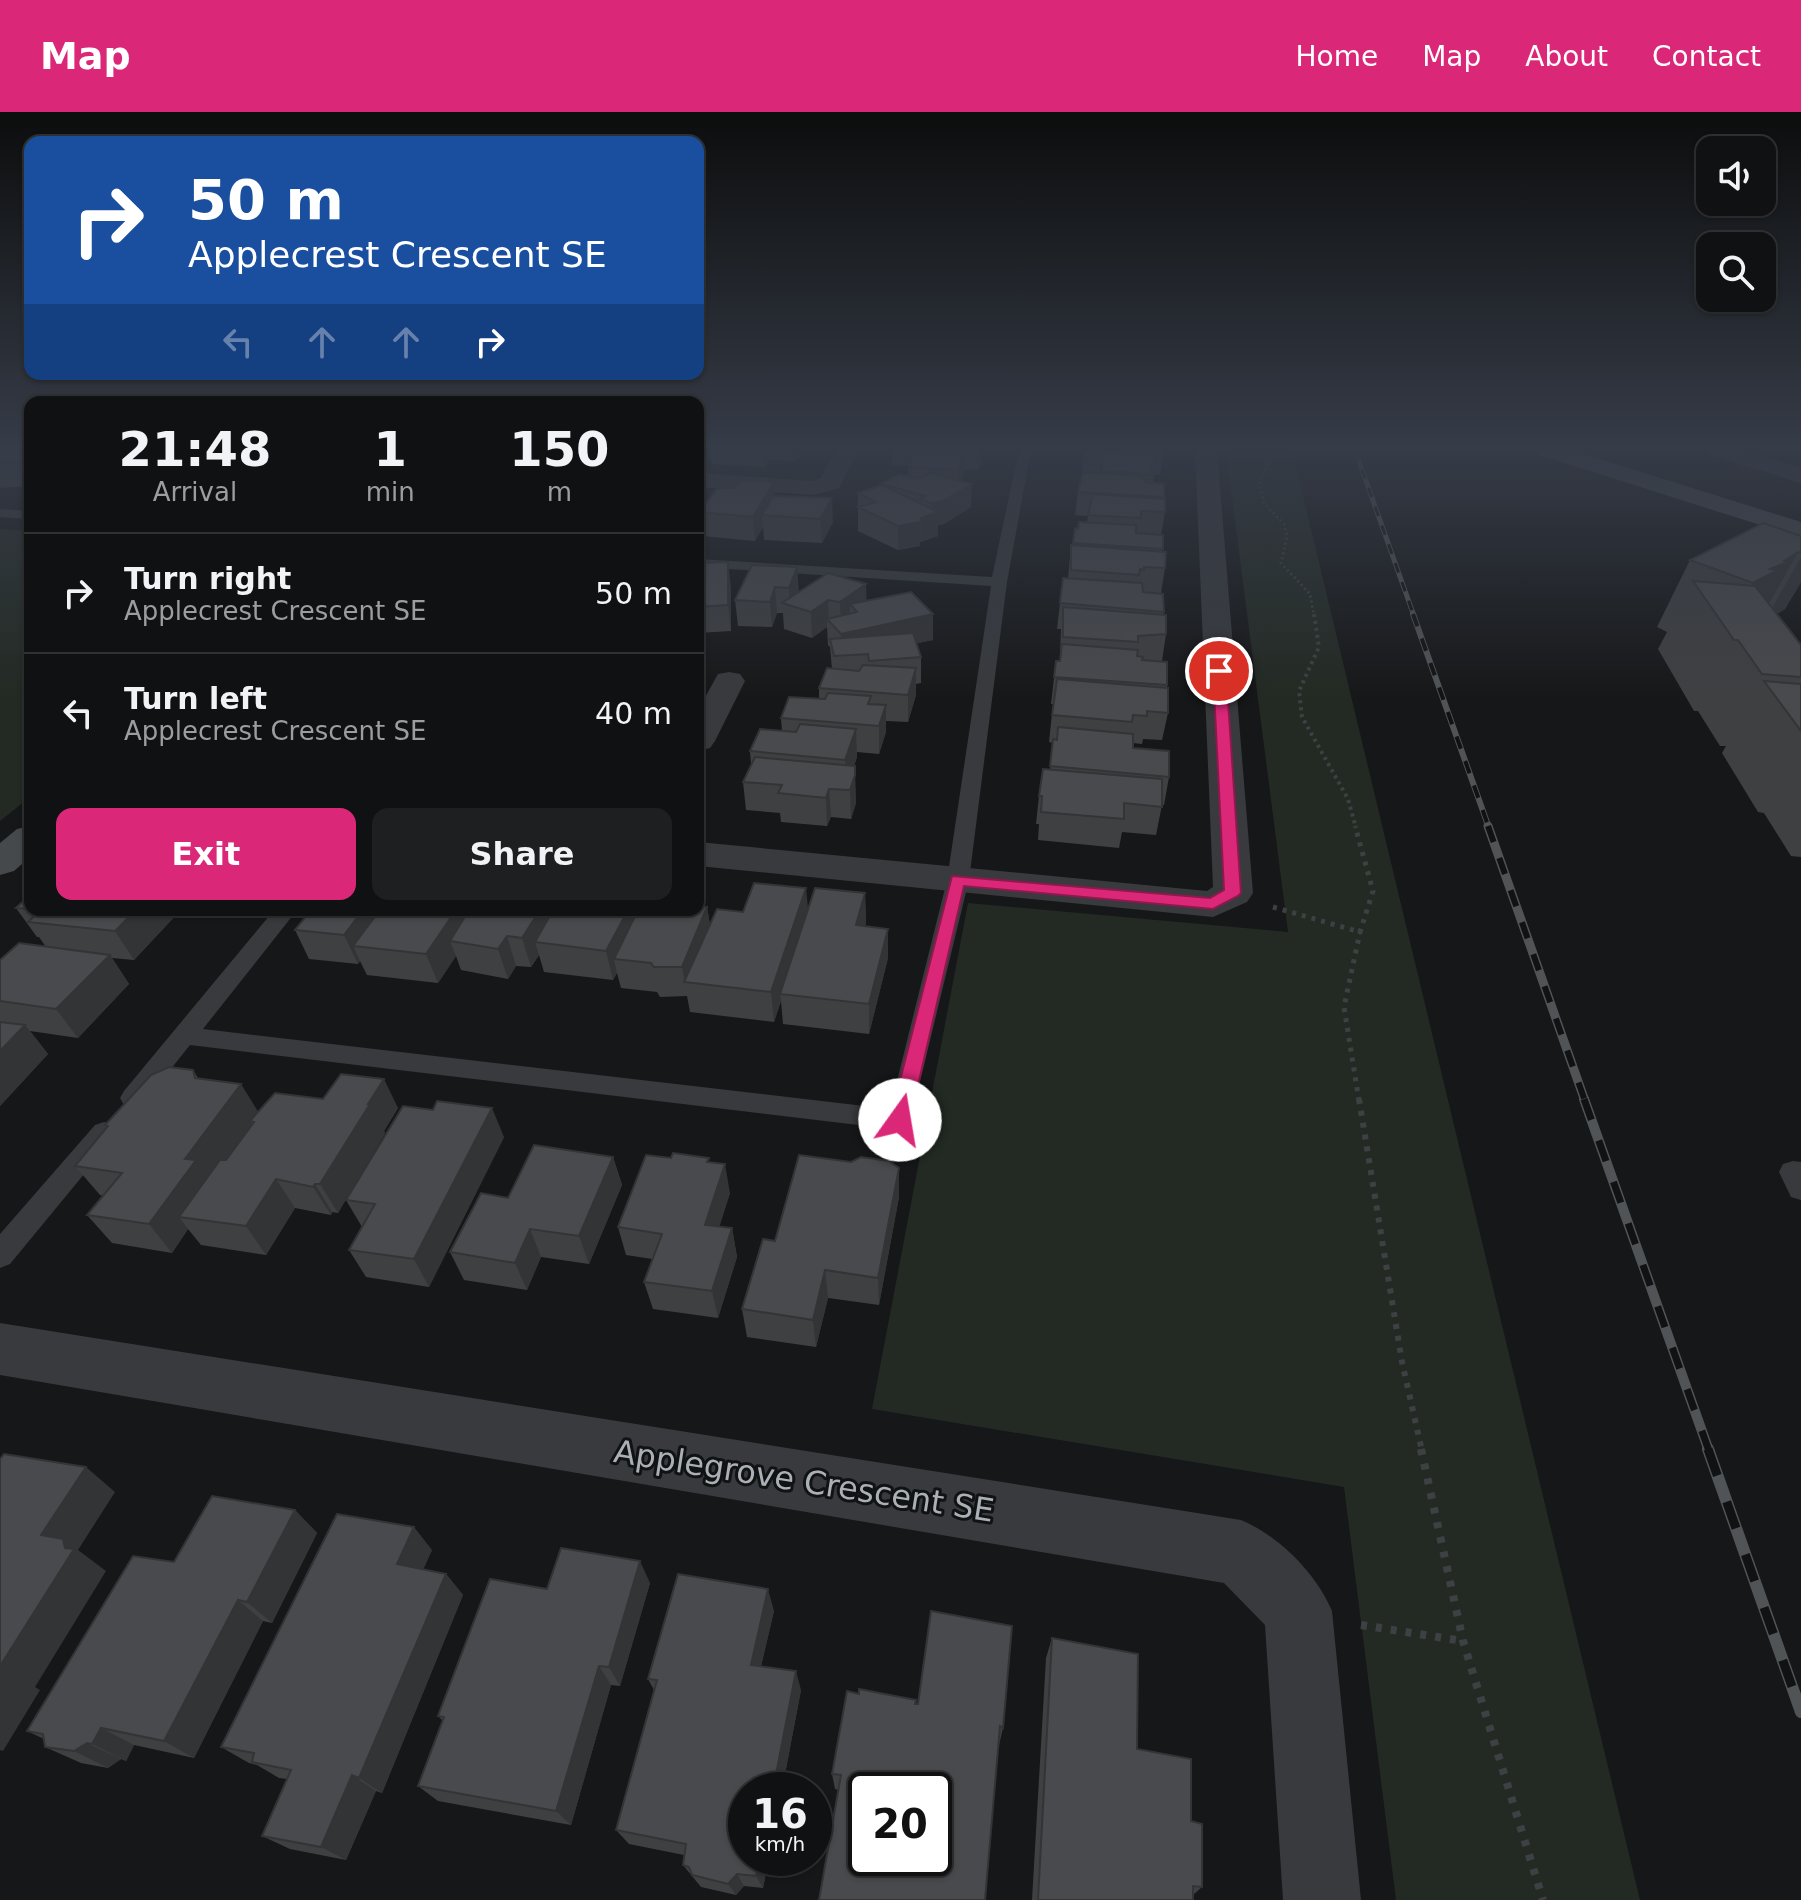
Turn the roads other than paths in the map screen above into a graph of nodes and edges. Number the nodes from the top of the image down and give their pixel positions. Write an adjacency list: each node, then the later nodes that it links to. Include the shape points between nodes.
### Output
1 (1009, 533): 4 (lane)
2 (1211, 533): 10 (street, via 1233,893 1213,904)
3 (704, 563): 4 (lane)
4 (999, 582): 10 (lane)
5 (729, 681): 6 (street)
6 (704, 729)
7 (24, 842): 9 (main road)
8 (704, 855): 10 (street)
9 (0, 863)
10 (958, 880): 12 (lane, via 900,1120)
11 (281, 916): 12 (lane)
12 (185, 1036): 15 (lane)
13 (1801, 1173): 14 (lane, via 1793,1172)
14 (1801, 1189)
15 (0, 1255)
16 (0, 1349): 17 (street, Applegrove Crescent SE, via 1241,1553 1298,1611)
17 (1322, 1900)

